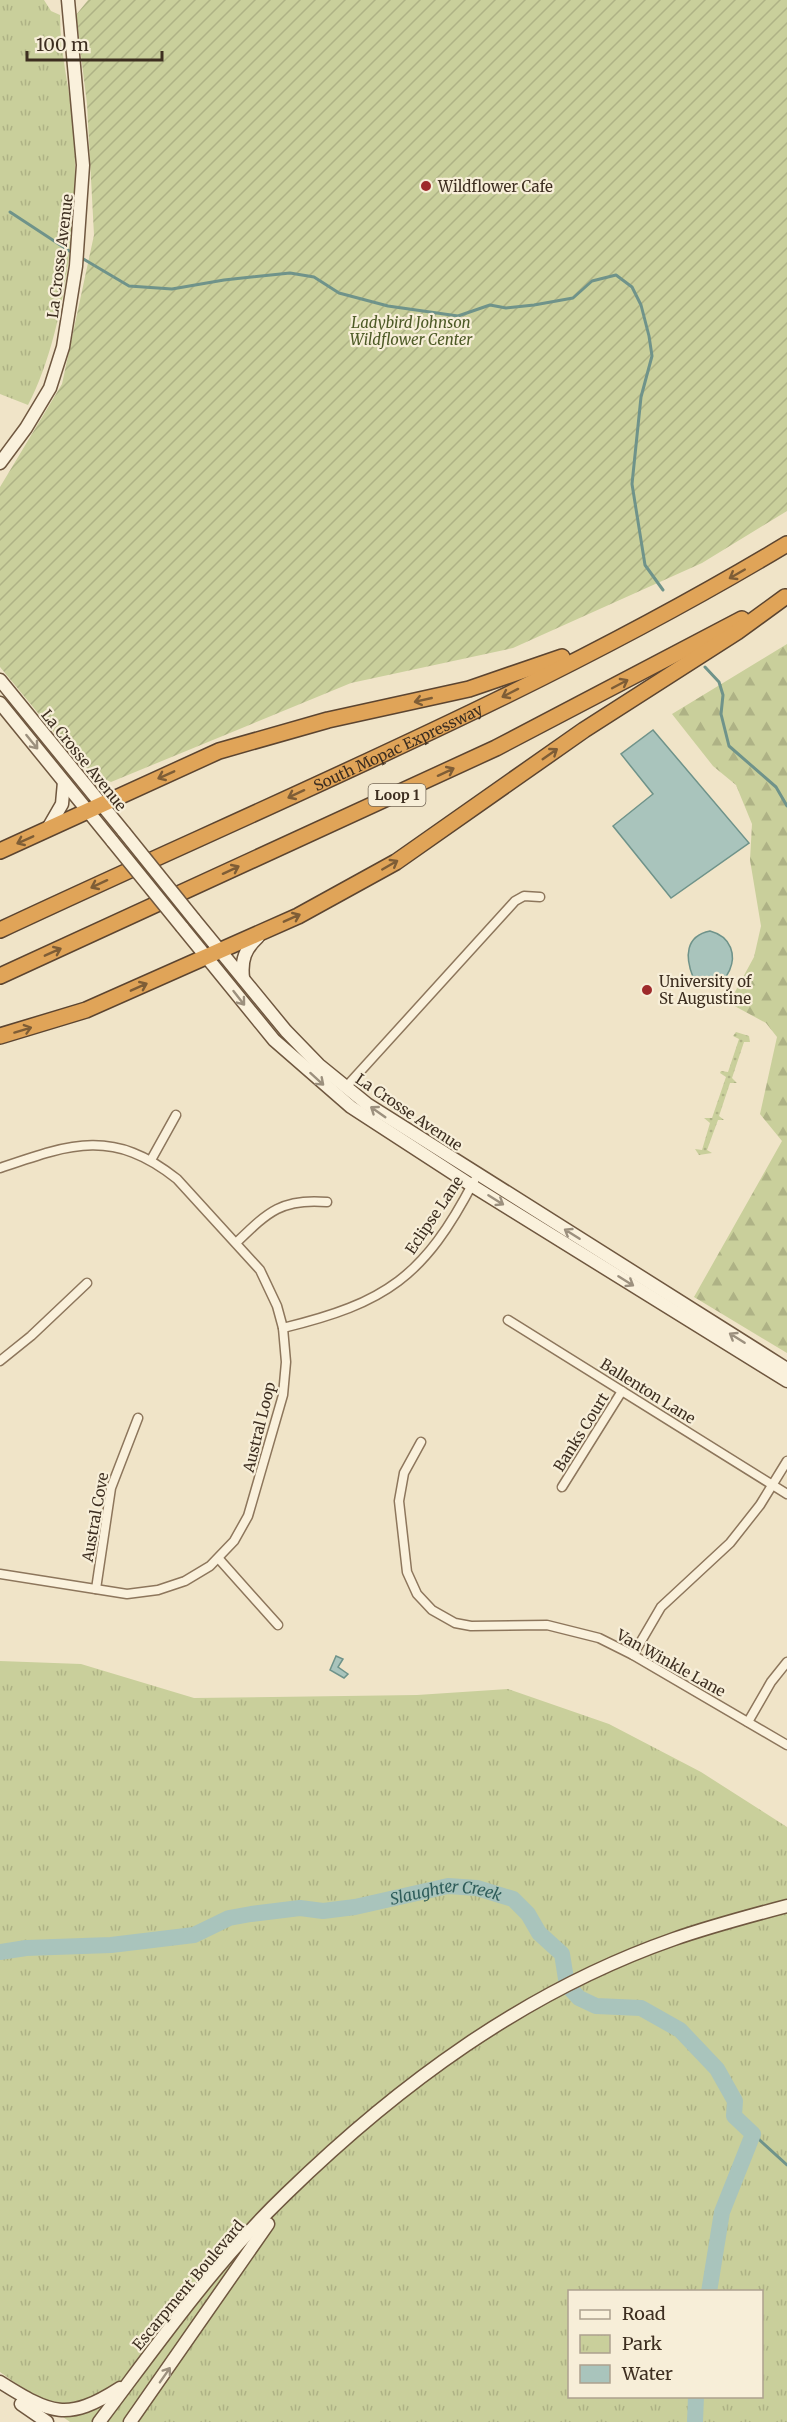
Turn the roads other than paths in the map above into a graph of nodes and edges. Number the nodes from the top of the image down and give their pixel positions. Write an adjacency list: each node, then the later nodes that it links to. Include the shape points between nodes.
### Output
1 (68, 0): 2 (street, La Crosse Avenue, via 83,165 80,241 63,347 50,388)
2 (0, 463)
3 (787, 544): 5 (highway, South Mopac Expressway / Loop 1, one-way to 5, via 719,585)
4 (786, 596): 13 (highway, one-way to 4, via 396,862 584,730); 16 (highway, Loop 1, one-way to 4, via 496,748)
5 (618, 637): 9 (highway, one-way to 9, via 469,689 328,720 219,751); 14 (highway, South Mopac Expressway / Loop 1, one-way to 14, via 375,759)
6 (0, 680): 9 (street, La Crosse Avenue)
7 (0, 703): 8 (street, La Crosse Avenue, one-way to 8)
8 (64, 782): 9 (street, La Crosse Avenue); 10 (street, via 61,806)
9 (95, 808): 10 (highway); 15 (street, La Crosse Avenue, bridge, via 124,832 194,919); 15 (street, La Crosse Avenue, bridge, via 113,842 182,927)
10 (47, 830): 11 (highway, one-way to 11)
11 (0, 851)
12 (540, 897): 19 (street, via 524,896 515,901)
13 (266, 929): 15 (highway); 17 (street, via 248,946 241,964)
14 (0, 930)
15 (212, 952): 17 (street, La Crosse Avenue); 18 (highway, one-way to 15, via 86,1010); 23 (street, La Crosse Avenue, one-way to 23, via 274,1040 329,1089 381,1128)
16 (0, 976)
17 (243, 978): 19 (street, La Crosse Avenue, via 286,1031)
18 (0, 1036)
19 (346, 1087): 23 (street, La Crosse Avenue, one-way to 19)
20 (176, 1115): 21 (street)
21 (151, 1161): 22 (street, Austral Loop, via 118,1148 79,1145); 25 (street, Austral Loop, via 177,1179)
22 (0, 1168)
23 (474, 1180): 28 (street, Eclipse Lane, via 430,1249 395,1285 351,1310); 30 (street, La Crosse Avenue, one-way to 23); 31 (street, La Crosse Avenue, one-way to 31)
24 (327, 1202): 25 (street, via 301,1201 276,1208)
25 (237, 1242): 28 (street, Austral Loop, via 261,1270)
26 (87, 1283): 29 (street)
27 (508, 1320): 32 (street, Ballenton Lane)
28 (283, 1328): 39 (street, Austral Loop, via 285,1379 254,1503 242,1530)
29 (0, 1362)
30 (787, 1369)
31 (787, 1381)
32 (622, 1391): 36 (street, Ballenton Lane); 37 (street, Banks Court)
33 (138, 1418): 41 (street, Austral Cove, via 111,1488)
34 (421, 1442): 43 (street, Van Winkle Lane, via 404,1473 399,1501 407,1572 425,1603 439,1615 464,1625 561,1628 599,1638)
35 (787, 1461): 36 (street)
36 (773, 1485): 38 (street, Ballenton Lane); 43 (street, via 730,1543 668,1599)
37 (562, 1487)
38 (787, 1494)
39 (219, 1559): 41 (street, Austral Loop, via 185,1581 158,1590 127,1594); 42 (street)
40 (0, 1574): 41 (street, Austral Loop)
41 (96, 1589)
42 (278, 1625)
43 (633, 1654): 45 (street, Van Winkle Lane)
44 (787, 1662): 45 (street)
45 (748, 1722): 46 (street, Van Winkle Lane)
46 (787, 1745)
47 (787, 1906): 48 (street, Escarpment Boulevard, via 672,1939 606,1967 512,2015 415,2080)
48 (308, 2175): 50 (street, Escarpment Boulevard, via 224,2262 159,2339); 54 (street, Escarpment Boulevard, one-way to 48, via 257,2238)
49 (0, 2382): 50 (street, via 36,2404 70,2412 93,2406)
50 (128, 2383): 53 (street, Escarpment Boulevard)
51 (0, 2390): 52 (street)
52 (47, 2422)
53 (99, 2422)
54 (130, 2422)

